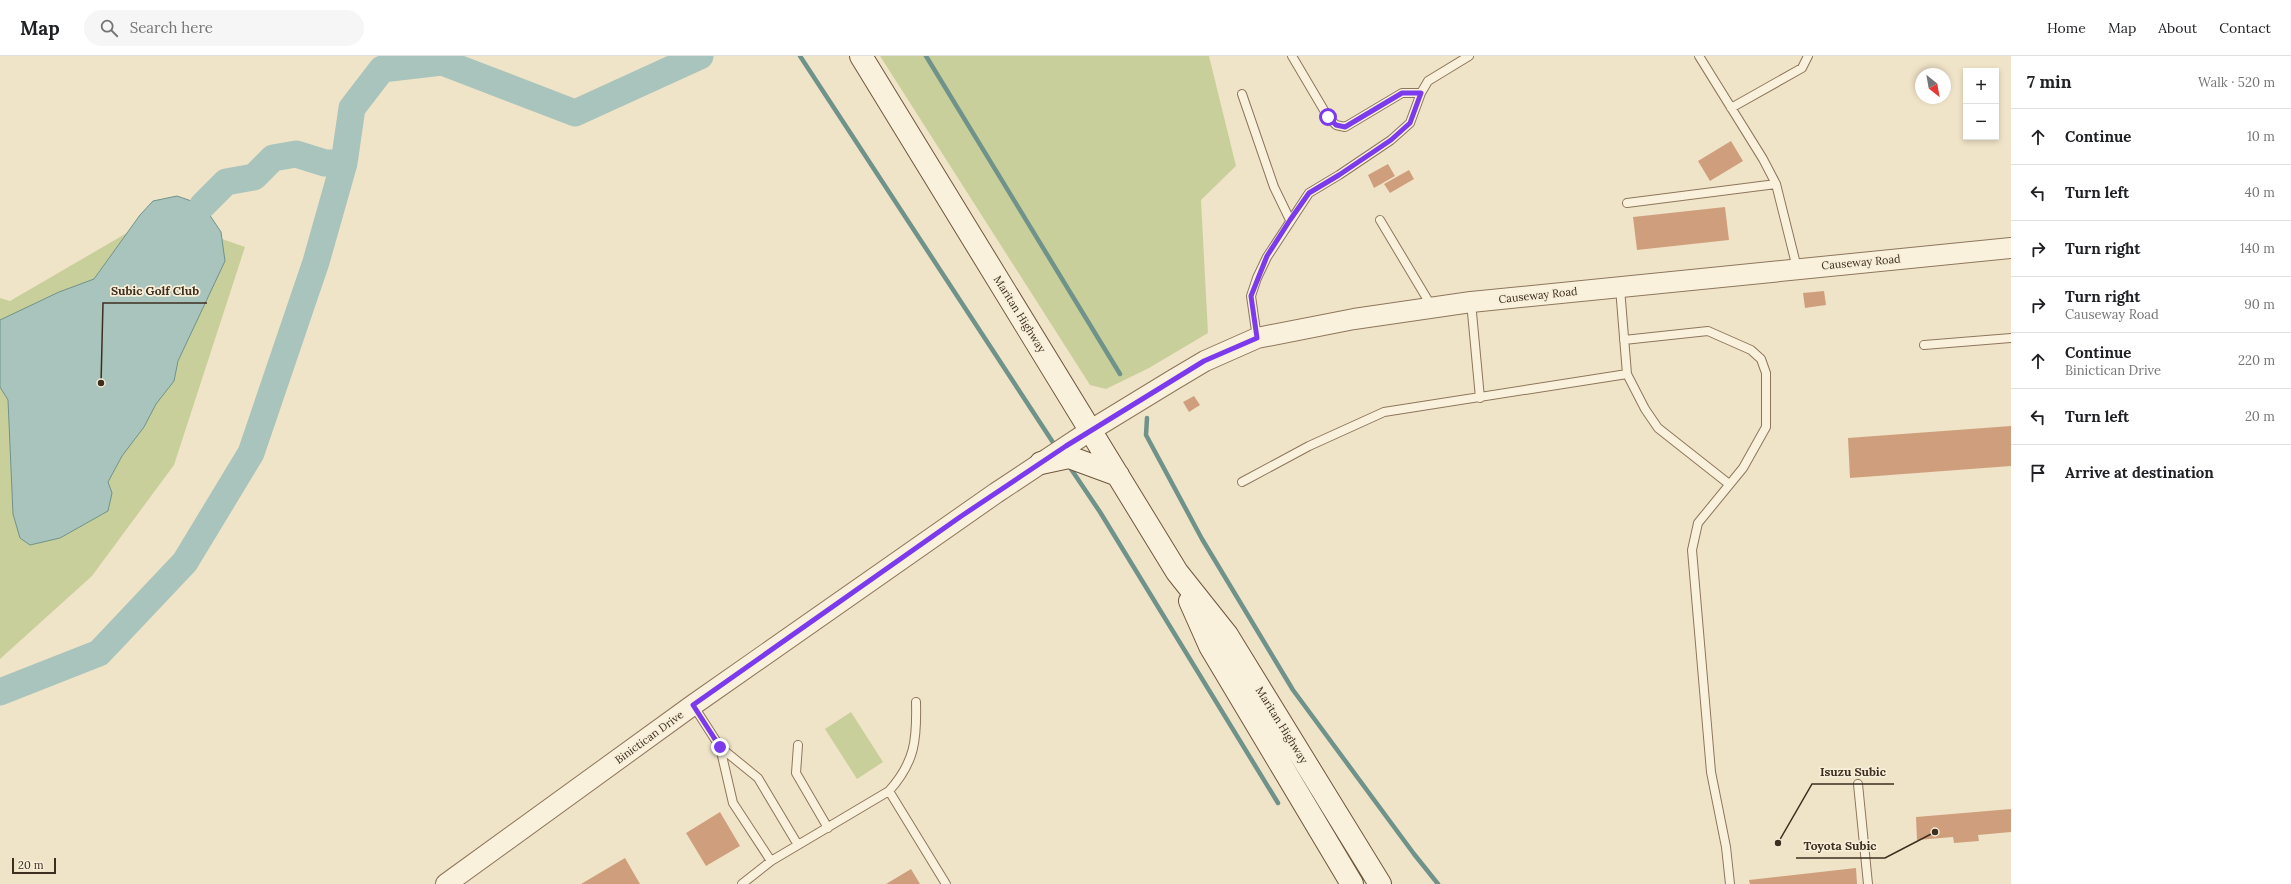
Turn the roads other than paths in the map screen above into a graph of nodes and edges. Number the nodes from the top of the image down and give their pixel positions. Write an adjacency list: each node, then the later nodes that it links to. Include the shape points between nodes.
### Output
1 (861, 56): 24 (main road, Maritan Highway)
2 (1292, 56): 6 (lane, via 1328,117 1336,125 1345,127 1402,93)
3 (1469, 56): 6 (lane, via 1428,81)
4 (1699, 56): 8 (lane)
5 (1808, 56): 8 (lane, via 1802,68)
6 (1421, 93): 11 (lane, via 1410,123 1391,140 1309,193)
7 (1242, 94): 11 (lane, via 1274,187)
8 (1731, 108): 9 (lane)
9 (1776, 184): 10 (lane); 14 (lane)
10 (1627, 203)
11 (1290, 220): 18 (lane, via 1267,256 1251,296)
12 (1380, 220): 17 (lane)
13 (2011, 248): 14 (street, Causeway Road)
14 (1797, 268): 15 (street, Causeway Road)
15 (1620, 286): 16 (street, Causeway Road); 20 (lane)
16 (1471, 302): 17 (street, Causeway Road); 23 (lane)
17 (1432, 308): 18 (street, Causeway Road, via 1354,319)
18 (1257, 338): 24 (street, Causeway Road, via 1204,361)
19 (2011, 338): 21 (lane)
20 (1624, 340): 22 (lane); 28 (lane, via 1708,331 1751,350 1761,359 1766,373 1766,427 1743,468)
21 (1924, 345)
22 (1627, 374): 23 (lane); 28 (lane, via 1658,428)
23 (1480, 398): 27 (lane, via 1384,412 1309,446)
24 (1091, 430): 25 (street, Binictican Drive); 26 (main road, Maritan Highway)
25 (1041, 463): 26 (main road, via 1069,457); 31 (street, Binictican Drive)
26 (1118, 475): 29 (main road, Maritan Highway)
27 (1242, 482)
28 (1729, 484): 44 (lane, via 1698,523 1692,550 1711,772 1726,847)
29 (1177, 572): 42 (main road, Maritan Highway, via 1210,646); 43 (main road, Maritan Highway, via 1227,635)
30 (916, 702): 35 (lane, via 917,730 914,750 903,775)
31 (693, 705): 33 (lane); 39 (street, Binictican Drive)
32 (798, 745): 36 (lane, via 796,773)
33 (720, 747): 37 (lane, via 758,778); 38 (lane, via 733,803)
34 (1858, 784): 45 (lane)
35 (889, 790): 36 (lane); 41 (lane)
36 (828, 828): 37 (lane)
37 (798, 844): 38 (lane)
38 (771, 861): 40 (lane)
39 (446, 884)
40 (742, 884)
41 (946, 884)
42 (1352, 884)
43 (1380, 884)
44 (1730, 884)
45 (1868, 884)

